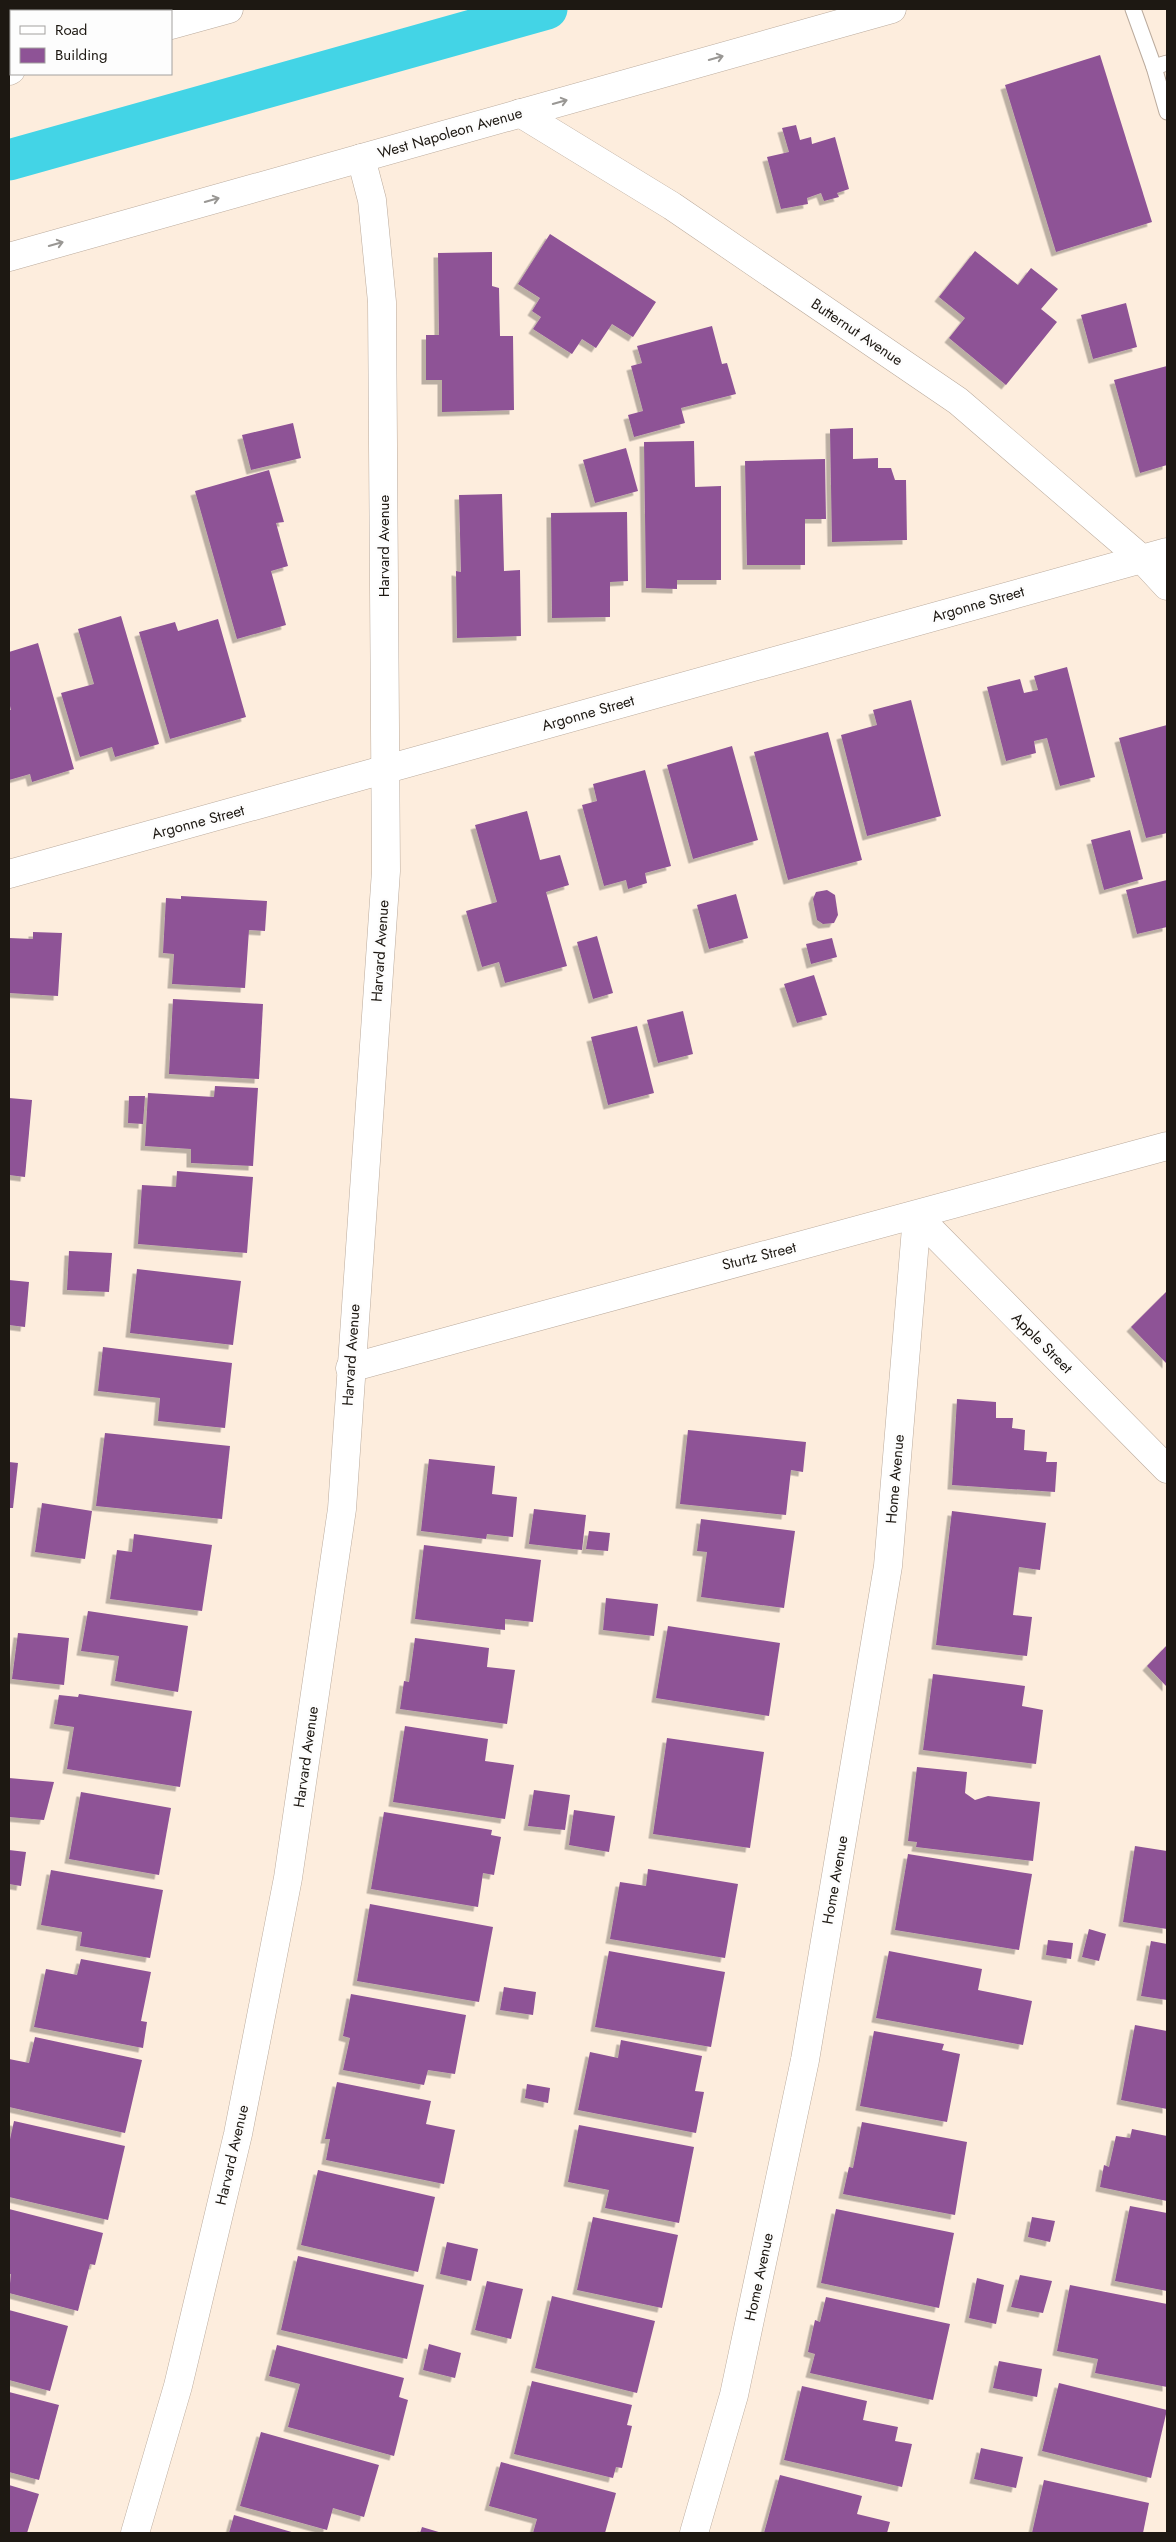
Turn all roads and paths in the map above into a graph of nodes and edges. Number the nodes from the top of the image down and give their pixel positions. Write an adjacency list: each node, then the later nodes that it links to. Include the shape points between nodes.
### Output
1 (229, 9): 4 (street)
2 (892, 9): 7 (street, West Napoleon Avenue, one-way to 2)
3 (1134, 9): 5 (lane)
4 (172, 25)
5 (1160, 65): 6 (lane)
6 (1167, 112)
7 (520, 113): 8 (street, West Napoleon Avenue); 10 (street, Butternut Avenue, via 672,206 958,401)
8 (361, 158): 9 (street, West Napoleon Avenue, one-way to 8); 12 (street, Harvard Avenue, via 372,200 382,302)
9 (9, 257)
10 (1155, 555): 11 (street, Butternut Avenue); 12 (street, Argonne Street)
11 (1167, 586)
12 (386, 770): 13 (street, Argonne Street); 16 (street, Harvard Avenue, via 386,871)
13 (9, 874)
14 (1167, 1146): 15 (street, Sturtz Street)
15 (917, 1216): 16 (street, Sturtz Street, via 731,1263); 17 (street, Apple Street); 19 (street, Home Avenue, via 888,1566 805,2060 734,2395)
16 (350, 1368): 18 (street, Harvard Avenue, via 342,1509 288,1878 238,2134 178,2386)
17 (1167, 1469)
18 (135, 2533)
19 (694, 2533)

